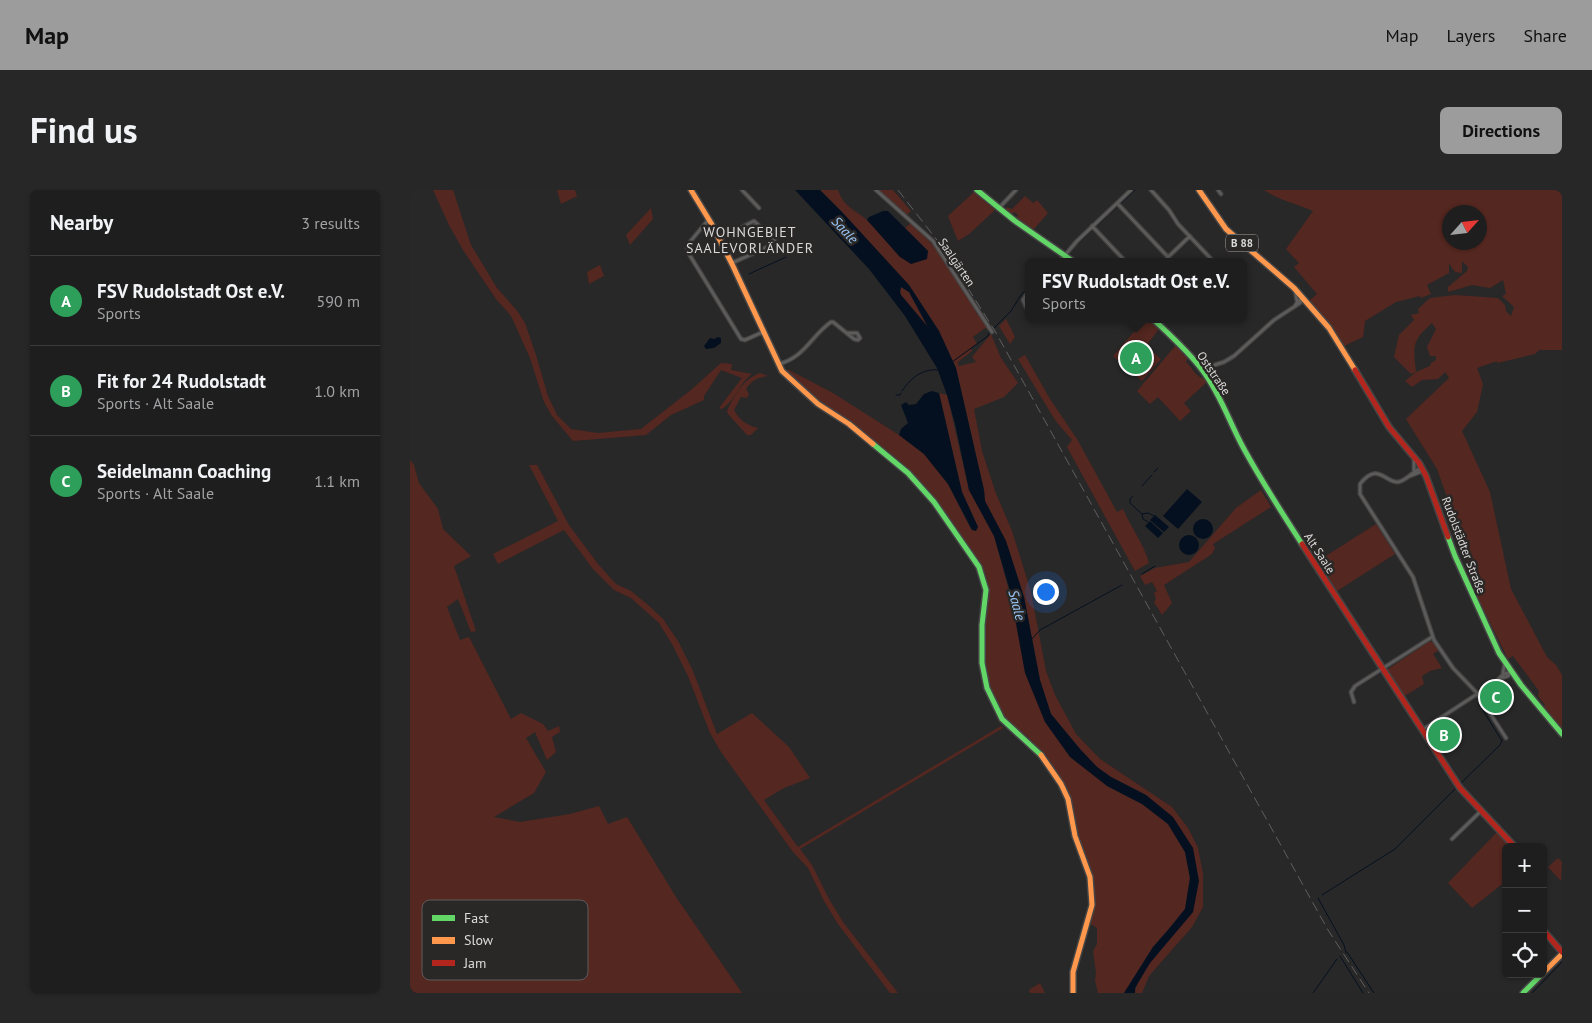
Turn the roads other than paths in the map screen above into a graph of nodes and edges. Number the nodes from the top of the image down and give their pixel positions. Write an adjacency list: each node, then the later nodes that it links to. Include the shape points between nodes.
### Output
1 (691, 190): 14 (main road)
2 (742, 190): 12 (street)
3 (876, 190): 30 (street, Saalgärten, via 933,241)
4 (977, 190): 13 (main road)
5 (1016, 190): 13 (street)
6 (1132, 190): 11 (street)
7 (1151, 190): 16 (street)
8 (1199, 190): 24 (main road, B 88, via 1226,229)
9 (1218, 190): 10 (street)
10 (1221, 194)
11 (1117, 204): 15 (street); 19 (street)
12 (759, 208)
13 (998, 209): 18 (main road)
14 (709, 219): 17 (main road); 29 (street, via 689,243 689,254 741,339)
15 (1092, 226): 18 (street); 21 (street)
16 (1190, 236): 19 (street); 22 (street)
17 (719, 239): 23 (main road); 23 (street, via 755,221 775,240 772,245)
18 (1065, 256): 20 (main road)
19 (1168, 257)
20 (1068, 258)
21 (1122, 258)
22 (1210, 258)
23 (732, 264): 29 (main road)
24 (1294, 288): 25 (main road, B 88); 26 (street)
25 (1304, 298): 26 (street); 27 (street); 35 (main road, Rudolstädter Straße / B 88, via 1324,322 1389,427)
26 (1297, 301): 27 (street)
27 (1294, 307): 33 (street, via 1274,320 1234,356)
28 (1158, 323): 33 (main road, Oststraße)
29 (765, 331): 32 (main road)
30 (992, 331)
31 (848, 334): 32 (street, via 831,322 800,354)
32 (778, 365): 56 (main road, via 818,404 849,424 908,473 934,502 979,568 986,590 982,663 987,688 1002,719 1044,758 1065,792 1074,836 1090,877 1092,905 1073,972)
33 (1202, 369): 34 (main road, Oststraße)
34 (1243, 448): 41 (main road, Alt Saale)
35 (1413, 457): 36 (main road, Rudolstädter Straße / B 88); 37 (street)
36 (1422, 468): 37 (street); 38 (street); 40 (main road, Rudolstädter Straße / B 88, via 1455,556)
37 (1413, 472): 38 (street)
38 (1410, 476): 39 (street, via 1396,482 1376,474 1362,482 1359,491 1413,578)
39 (1432, 636): 41 (street); 44 (street, via 1453,668)
40 (1504, 662): 42 (main road, Rudolstädter Straße / B 88); 43 (street)
41 (1382, 669): 45 (street, via 1355,686 1351,692); 46 (main road, Alt Saale)
42 (1511, 672): 43 (street); 47 (main road, Rudolstädter Straße / B 88)
43 (1502, 677): 44 (street)
44 (1477, 693): 46 (street); 48 (street)
45 (1354, 702)
46 (1422, 730): 49 (main road, Alt Saale, via 1460,788)
47 (1562, 734)
48 (1506, 738)
49 (1481, 811): 50 (street); 51 (main road, Alt Saale)
50 (1452, 839)
51 (1511, 843)
52 (1545, 933): 53 (main road)
53 (1562, 953): 54 (main road)
54 (1547, 969)
55 (1538, 978): 57 (main road)
56 (1074, 993)
57 (1523, 993)

